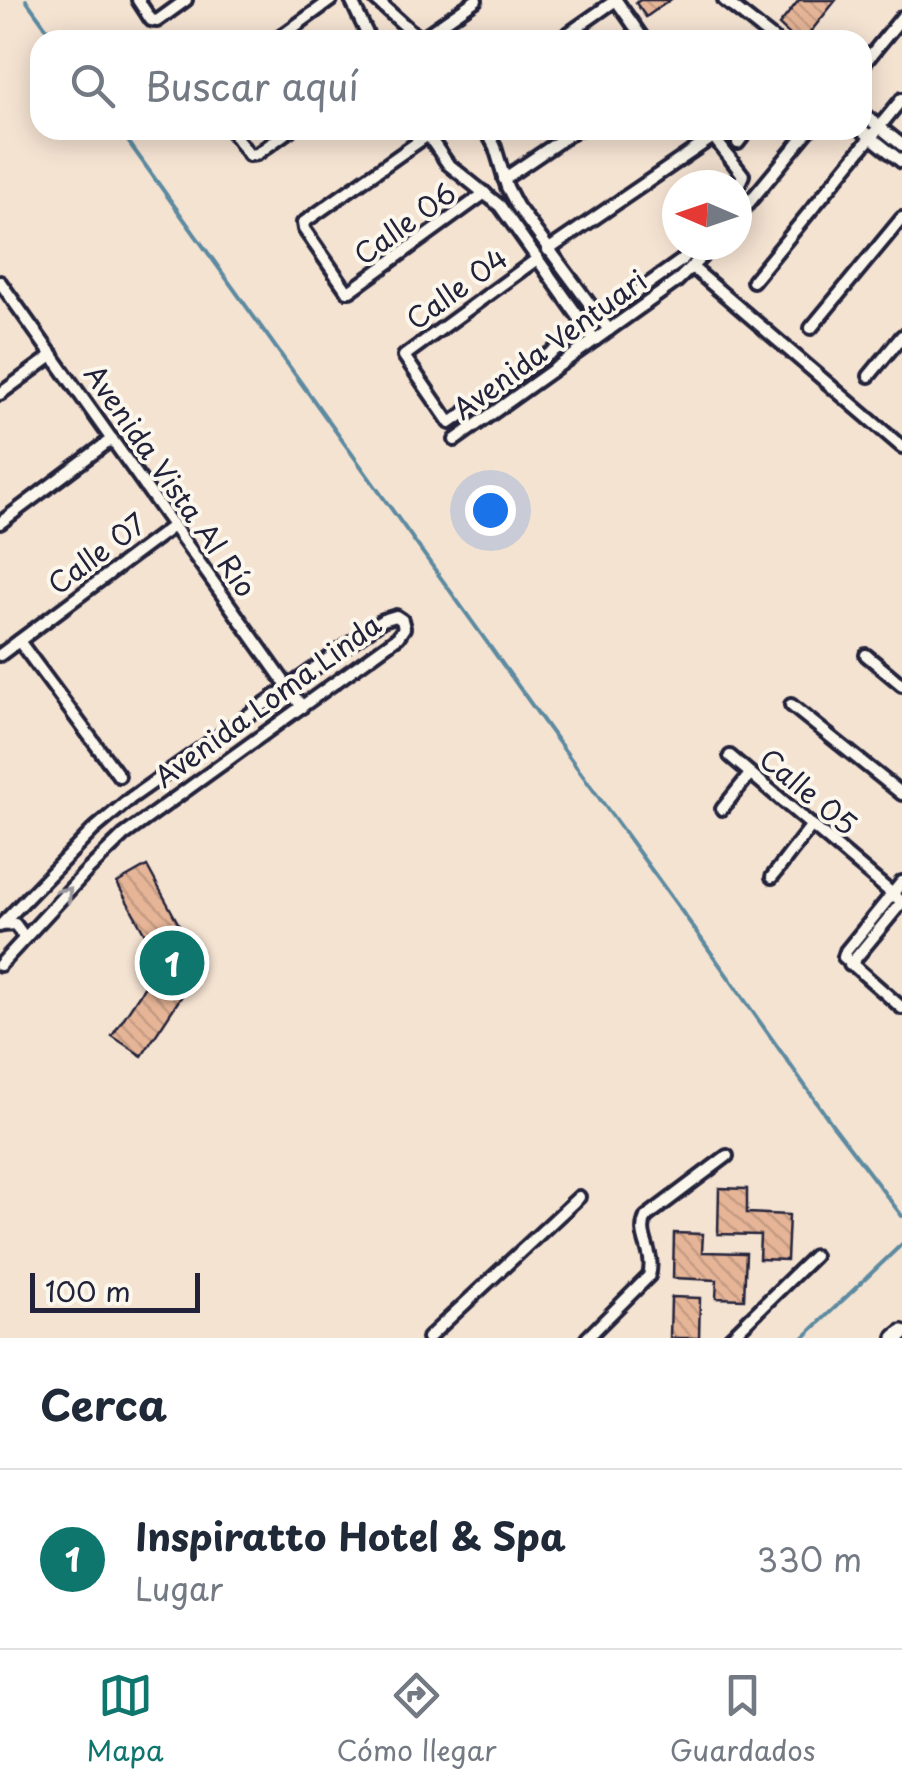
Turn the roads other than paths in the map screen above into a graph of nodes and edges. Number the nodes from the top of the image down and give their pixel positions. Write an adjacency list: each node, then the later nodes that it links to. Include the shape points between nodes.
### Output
1 (138, 0): 2 (street, via 156,21)
2 (186, 0)
3 (331, 0): 11 (street)
4 (351, 0): 9 (street)
5 (476, 0): 14 (street)
6 (616, 0): 15 (street); 16 (street)
7 (724, 0): 17 (street)
8 (377, 1): 9 (street); 13 (street)
9 (359, 14): 12 (street)
10 (902, 17): 18 (street)
11 (290, 30)
12 (366, 30)
13 (410, 30)
14 (435, 30)
15 (573, 30)
16 (637, 30)
17 (762, 30)
18 (872, 54)
19 (902, 100): 21 (street)
20 (872, 121): 21 (street)
21 (879, 127): 22 (street); 34 (street)
22 (872, 130)
23 (872, 138): 35 (street)
24 (238, 140): 25 (street, via 249,156)
25 (276, 140)
26 (417, 140): 38 (street, Calle 06, via 304,223 347,291)
27 (431, 140): 38 (street, via 448,164)
28 (491, 140): 37 (street)
29 (561, 140): 37 (street)
30 (701, 140): 43 (street)
31 (716, 140): 36 (street)
32 (801, 140): 39 (street)
33 (861, 140): 48 (street)
34 (902, 145)
35 (902, 162)
36 (739, 170)
37 (504, 179): 40 (street)
38 (485, 193): 41 (street)
39 (752, 199)
40 (517, 206): 41 (street); 43 (street)
41 (506, 214): 44 (street)
42 (902, 218): 51 (street)
43 (548, 250): 50 (street)
44 (537, 258): 53 (street, Calle 04, via 404,356 450,423); 55 (street)
45 (682, 260): 50 (street, via 616,306)
46 (700, 260): 47 (street, Avenida Ventuari)
47 (693, 268): 52 (street, Avenida Ventuari); 61 (street)
48 (754, 281)
49 (0, 282): 56 (street, Avenida Vista Al Río)
50 (595, 312): 52 (street)
51 (811, 328)
52 (609, 330): 55 (street, Avenida Ventuari)
53 (575, 336)
54 (902, 336): 57 (street)
55 (594, 340): 60 (street, Avenida Ventuari)
56 (52, 355): 58 (street); 59 (street, Avenida Vista Al Río)
57 (869, 376)
58 (0, 394)
59 (112, 439): 62 (street); 63 (street, Avenida Vista Al Río)
60 (455, 440)
61 (902, 447)
62 (0, 523)
63 (173, 526): 64 (street, Calle 07); 68 (street, Avenida Vista Al Río)
64 (19, 641): 65 (street, Calle 07); 73 (street)
65 (0, 655)
66 (866, 655): 67 (street)
67 (902, 685)
68 (288, 688): 70 (street, Avenida Vista Al Río); 70 (street, Avenida Loma Linda, via 383,620 402,620 398,636); 80 (street, Avenida Loma Linda, via 120,806)
69 (791, 705): 74 (street)
70 (302, 707): 81 (street, Avenida Loma Linda, one-way to 70, via 124,834)
71 (730, 756): 72 (street, Calle 05)
72 (750, 774): 75 (street); 76 (street, Calle 05)
73 (119, 776)
74 (902, 794)
75 (722, 809)
76 (812, 825): 77 (street); 79 (street, Calle 05)
77 (772, 876)
78 (902, 882): 79 (street)
79 (899, 899): 83 (street, via 844,957)
80 (0, 925): 81 (street, via 15,924)
81 (25, 938): 82 (street, Avenida Loma Linda)
82 (1, 963)
83 (902, 1008)
84 (727, 1156): 89 (street, via 646,1216 649,1276)
85 (579, 1198): 88 (street)
86 (814, 1256): 90 (street)
87 (902, 1333): 91 (street)
88 (428, 1338)
89 (587, 1338)
90 (730, 1338)
91 (896, 1338)

